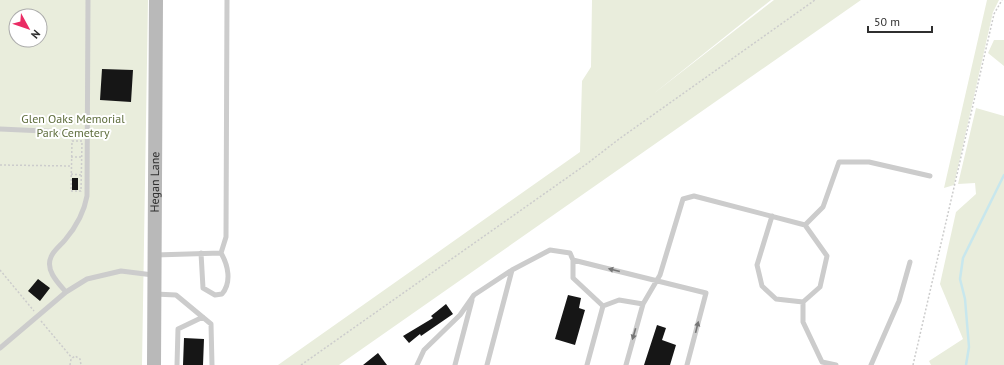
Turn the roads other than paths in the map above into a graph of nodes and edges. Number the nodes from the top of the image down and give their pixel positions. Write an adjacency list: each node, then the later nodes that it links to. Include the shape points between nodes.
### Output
1 (88, 0): 5 (lane)
2 (156, 0): 11 (street, Hegan Lane)
3 (226, 0): 10 (lane, via 226,237)
4 (0, 129): 5 (lane)
5 (88, 133): 17 (lane, via 86,204 70,234 51,257 50,264 54,279)
6 (930, 176): 8 (lane, via 869,162 839,162 824,207)
7 (772, 216): 8 (lane); 16 (lane, via 694,196 683,199); 20 (lane, via 757,265 762,286 776,299)
8 (805, 225): 20 (lane, via 826,256 820,287)
9 (201, 253): 10 (lane); 10 (lane, via 203,288 215,295 222,294 227,288 228,265); 11 (lane)
10 (221, 253)
11 (154, 255): 15 (street, Hegan Lane)
12 (573, 260): 14 (lane, via 570,253 550,250); 16 (lane, one-way to 12); 22 (lane, via 574,278)
13 (910, 262): 35 (lane, via 899,301)
14 (512, 270): 19 (lane); 30 (lane)
15 (154, 275): 17 (lane, via 120,271 102,274 87,279); 18 (street, Hegan Lane)
16 (656, 281): 21 (lane); 33 (lane, one-way to 16, via 706,293)
17 (66, 292): 24 (lane)
18 (154, 294): 23 (lane, via 176,295); 25 (street, Hegan Lane)
19 (474, 295): 28 (lane, via 460,316 424,350); 29 (lane)
20 (803, 302): 34 (lane, via 803,322 822,362)
21 (643, 304): 22 (lane, via 619,300); 32 (lane, one-way to 32)
22 (603, 306): 31 (lane)
23 (203, 317): 26 (lane, via 178,329); 27 (lane, via 212,324)
24 (0, 348)
25 (154, 365)
26 (177, 365)
27 (212, 365)
28 (417, 365)
29 (455, 365)
30 (488, 365)
31 (587, 365)
32 (626, 365)
33 (687, 365)
34 (836, 365)
35 (871, 365)

